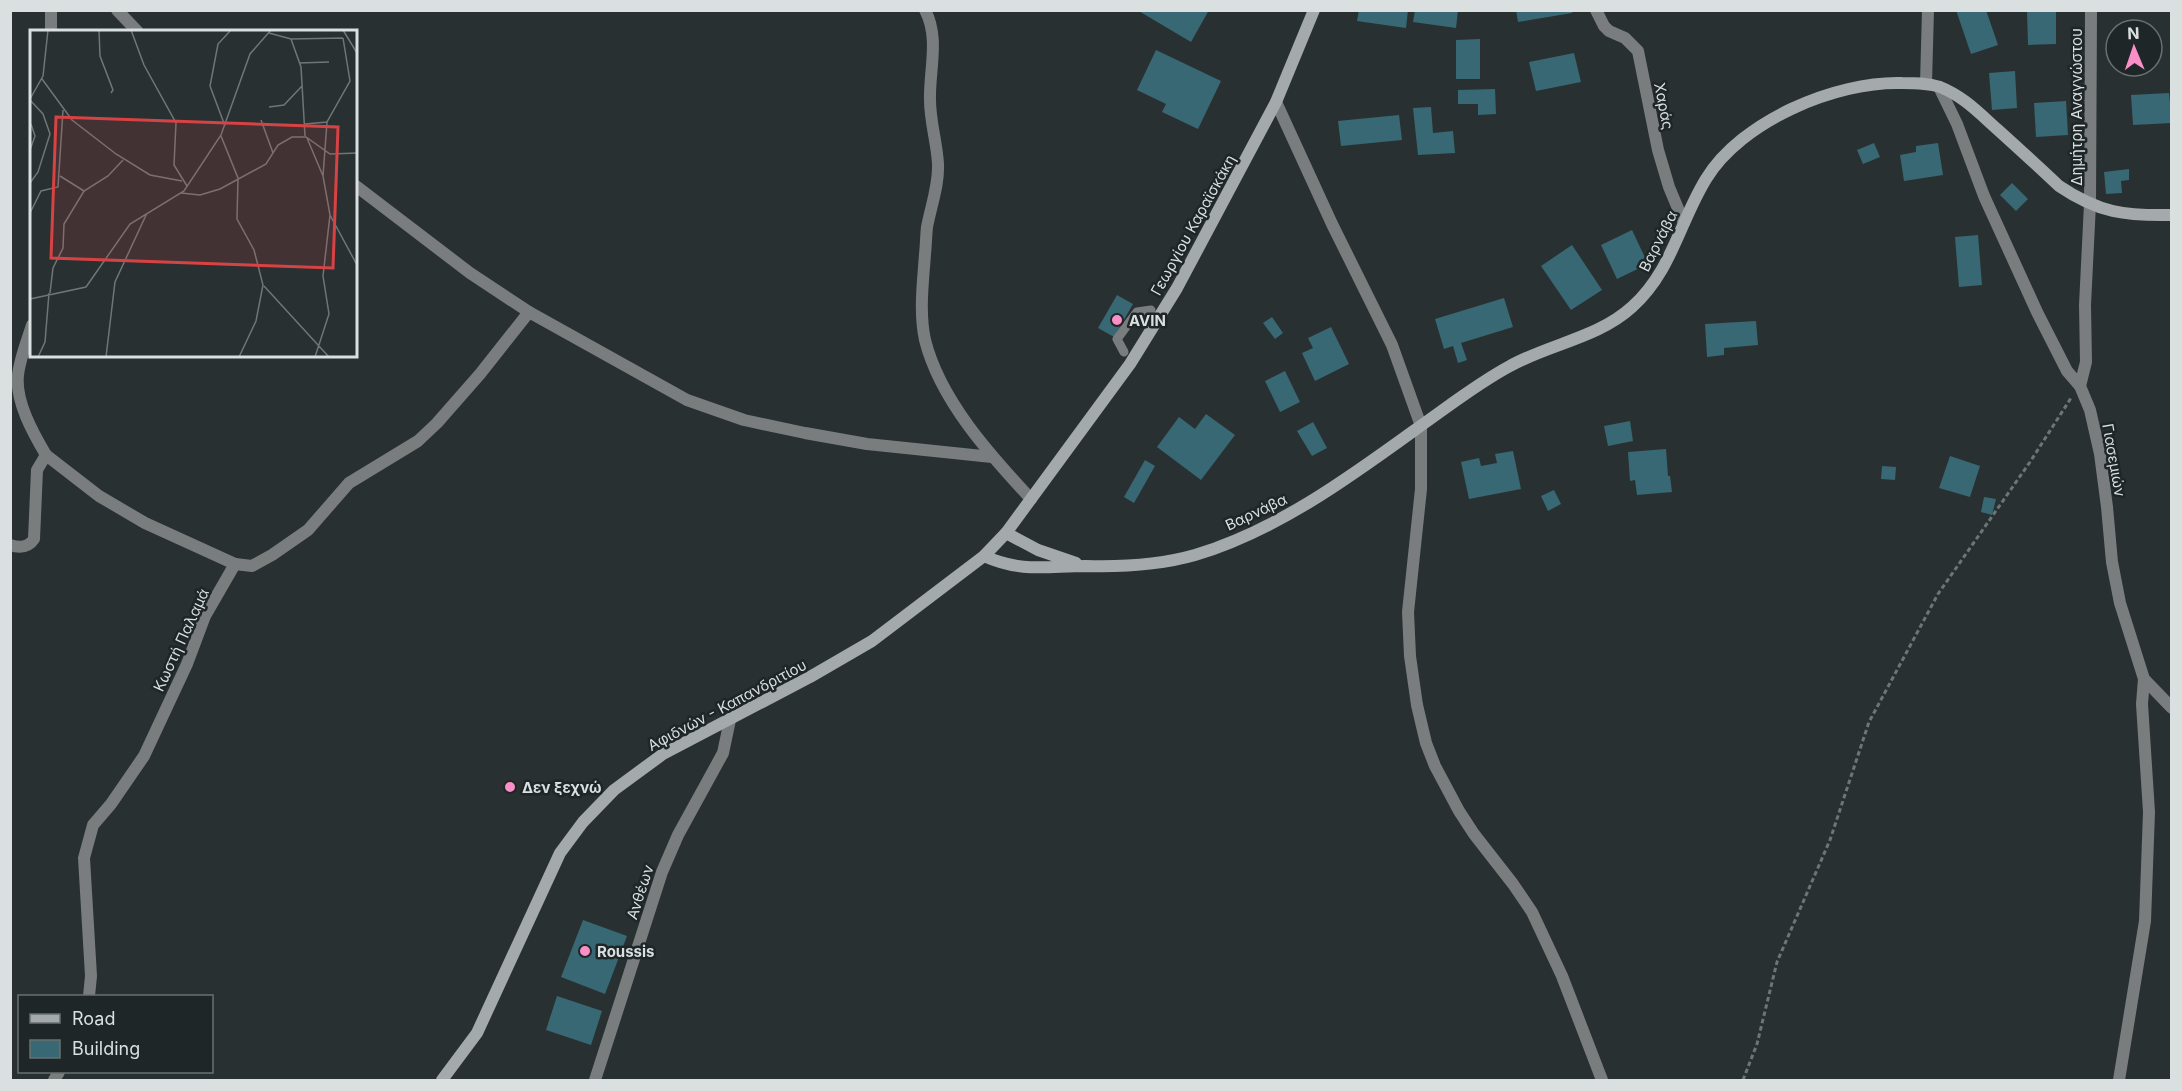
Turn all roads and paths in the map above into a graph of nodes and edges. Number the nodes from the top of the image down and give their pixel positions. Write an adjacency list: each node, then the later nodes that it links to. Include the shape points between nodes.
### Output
1 (51, 10): 8 (street)
2 (117, 10): 9 (street)
3 (925, 10): 24 (street, via 933,39 930,100 938,165 927,227 922,295 925,340 939,377)
4 (1596, 10): 16 (street, Χαράς, via 1609,31 1625,38 1638,51 1658,150)
5 (1928, 10): 10 (street)
6 (2091, 10): 14 (street, Δημήτρη Αναγνώστου)
7 (1309, 14): 12 (street, Γεωργίου Καραϊσκάκη)
8 (51, 30)
9 (136, 30)
10 (1926, 83): 11 (street, Βαρνάβα); 16 (street, Βαρνάβα, via 1867,84 1829,94 1763,125 1741,140 1707,177)
11 (1939, 87): 14 (street, Βαρνάβα, via 1970,105 2060,186); 21 (street, Γιασεμιών, via 2037,312 2067,371)
12 (1276, 102): 22 (street, via 1392,345); 25 (street, Γεωργίου Καραϊσκάκη, via 1178,288 1130,364)
13 (357, 187): 18 (street, via 470,273)
14 (2090, 204): 15 (street, Βαρνάβα, via 2128,215); 21 (street, via 2086,362)
15 (2172, 214)
16 (1684, 223): 22 (street, Βαρνάβα, via 1658,279 1631,309 1599,330 1512,364)
17 (1151, 310): 20 (lane, via 1137,312 1117,339)
18 (529, 312): 24 (street, via 687,400 744,420 867,444); 29 (street, via 480,374 418,441 349,483 308,530 272,555 252,566)
19 (30, 332): 23 (street, via 18,377 20,395)
20 (1124, 352)
21 (2080, 386): 31 (street, Γιασεμιών, via 2100,454 2120,603); 38 (path, via 1938,594 1869,722 1830,840 1777,962 1760,1034)
22 (1421, 426): 30 (street, Βαρνάβα, via 1318,498 1226,543 1168,560 1115,567); 37 (street, via 1421,489 1408,612 1410,656 1426,743 1473,834 1532,912 1562,976)
23 (46, 455): 27 (street, via 37,470 34,539 26,546); 29 (street, via 99,496 145,523)
24 (992, 457): 25 (street)
25 (1030, 499): 26 (street, Αφιδνών - Καπανδριτίου)
26 (1006, 533): 28 (street, Αφιδνών - Καπανδριτίου); 30 (street, Βαρνάβα, via 1038,550)
27 (10, 545)
28 (984, 556): 30 (street, Βαρνάβα, via 1015,567); 33 (street, Αφιδνών - Καπανδριτίου, via 872,641)
29 (235, 564): 34 (street, Κωστή Παλαμά, via 206,616 144,756 93,825 87,841 84,858)
30 (1085, 566)
31 (2144, 679): 32 (street, Γιασεμιών); 39 (street, via 2149,812 2145,921)
32 (2172, 708)
33 (730, 720): 35 (street, Αφιδνών - Καπανδριτίου, via 663,754 614,790 577,829 541,891 477,1033); 36 (street, Ανθέων, via 723,753 662,872)
34 (89, 995)
35 (442, 1080)
36 (595, 1080)
37 (1602, 1080)
38 (1743, 1080)
39 (2119, 1080)

